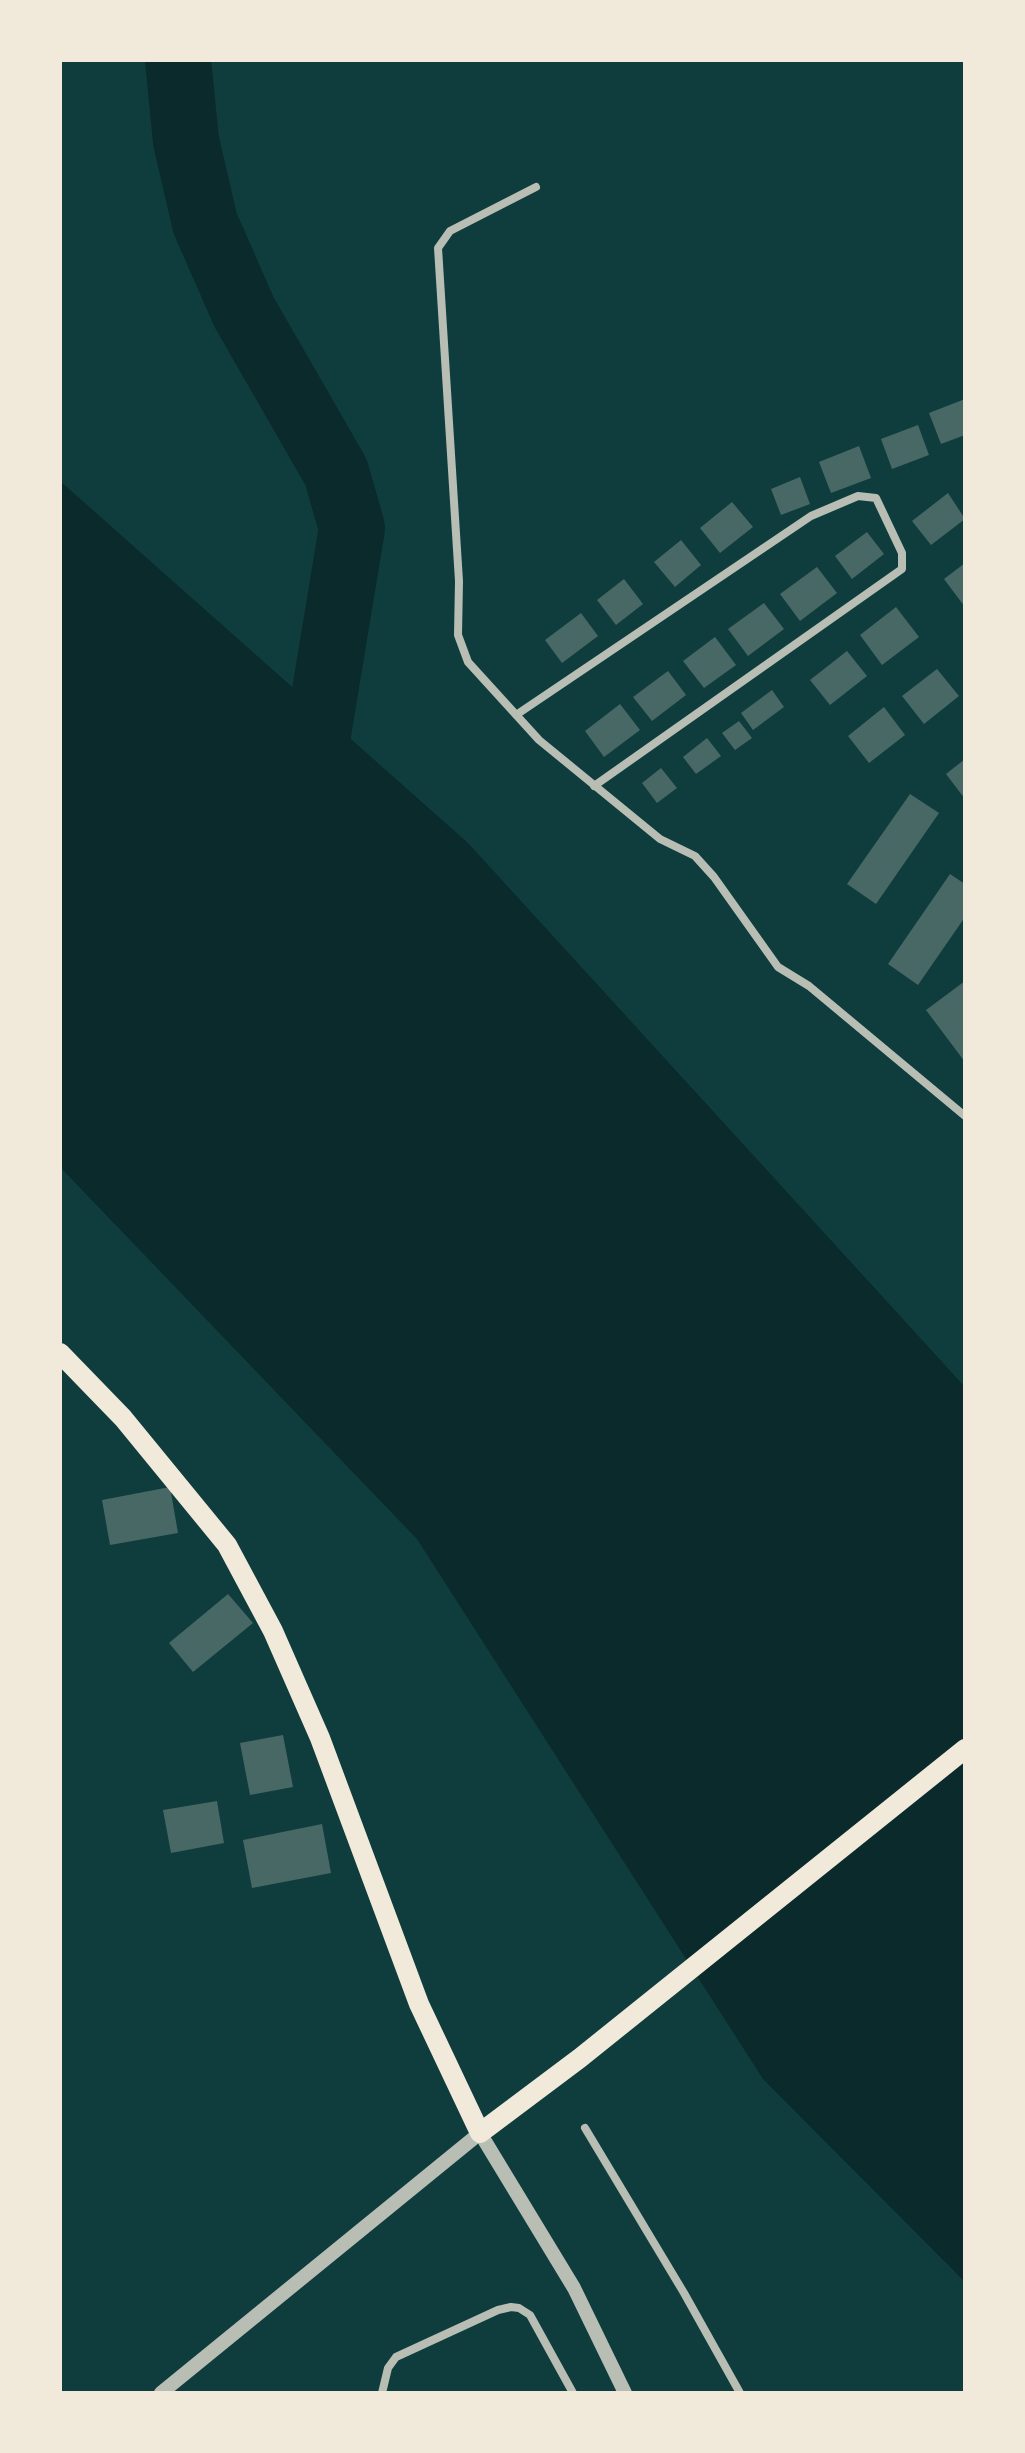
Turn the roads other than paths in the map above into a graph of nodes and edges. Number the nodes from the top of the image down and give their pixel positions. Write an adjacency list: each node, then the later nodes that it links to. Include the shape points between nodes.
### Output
1 (536, 187): 2 (street, via 450,231 438,248 458,635 468,662)
2 (516, 715): 3 (street); 3 (street, via 811,516 858,496 876,498 902,553 902,569)
3 (594, 786): 4 (street, via 660,839 695,856 778,967 809,986)
4 (965, 1116)
5 (60, 1353): 8 (main road, via 123,1418 234,1557 314,1725 419,2004)
6 (965, 1749): 8 (main road)
7 (585, 2128): 13 (street)
8 (480, 2133): 9 (street); 12 (street, via 574,2288)
9 (161, 2393)
10 (382, 2393): 11 (street, via 396,2357 511,2307 530,2315)
11 (573, 2393)
12 (625, 2393)
13 (740, 2393)

